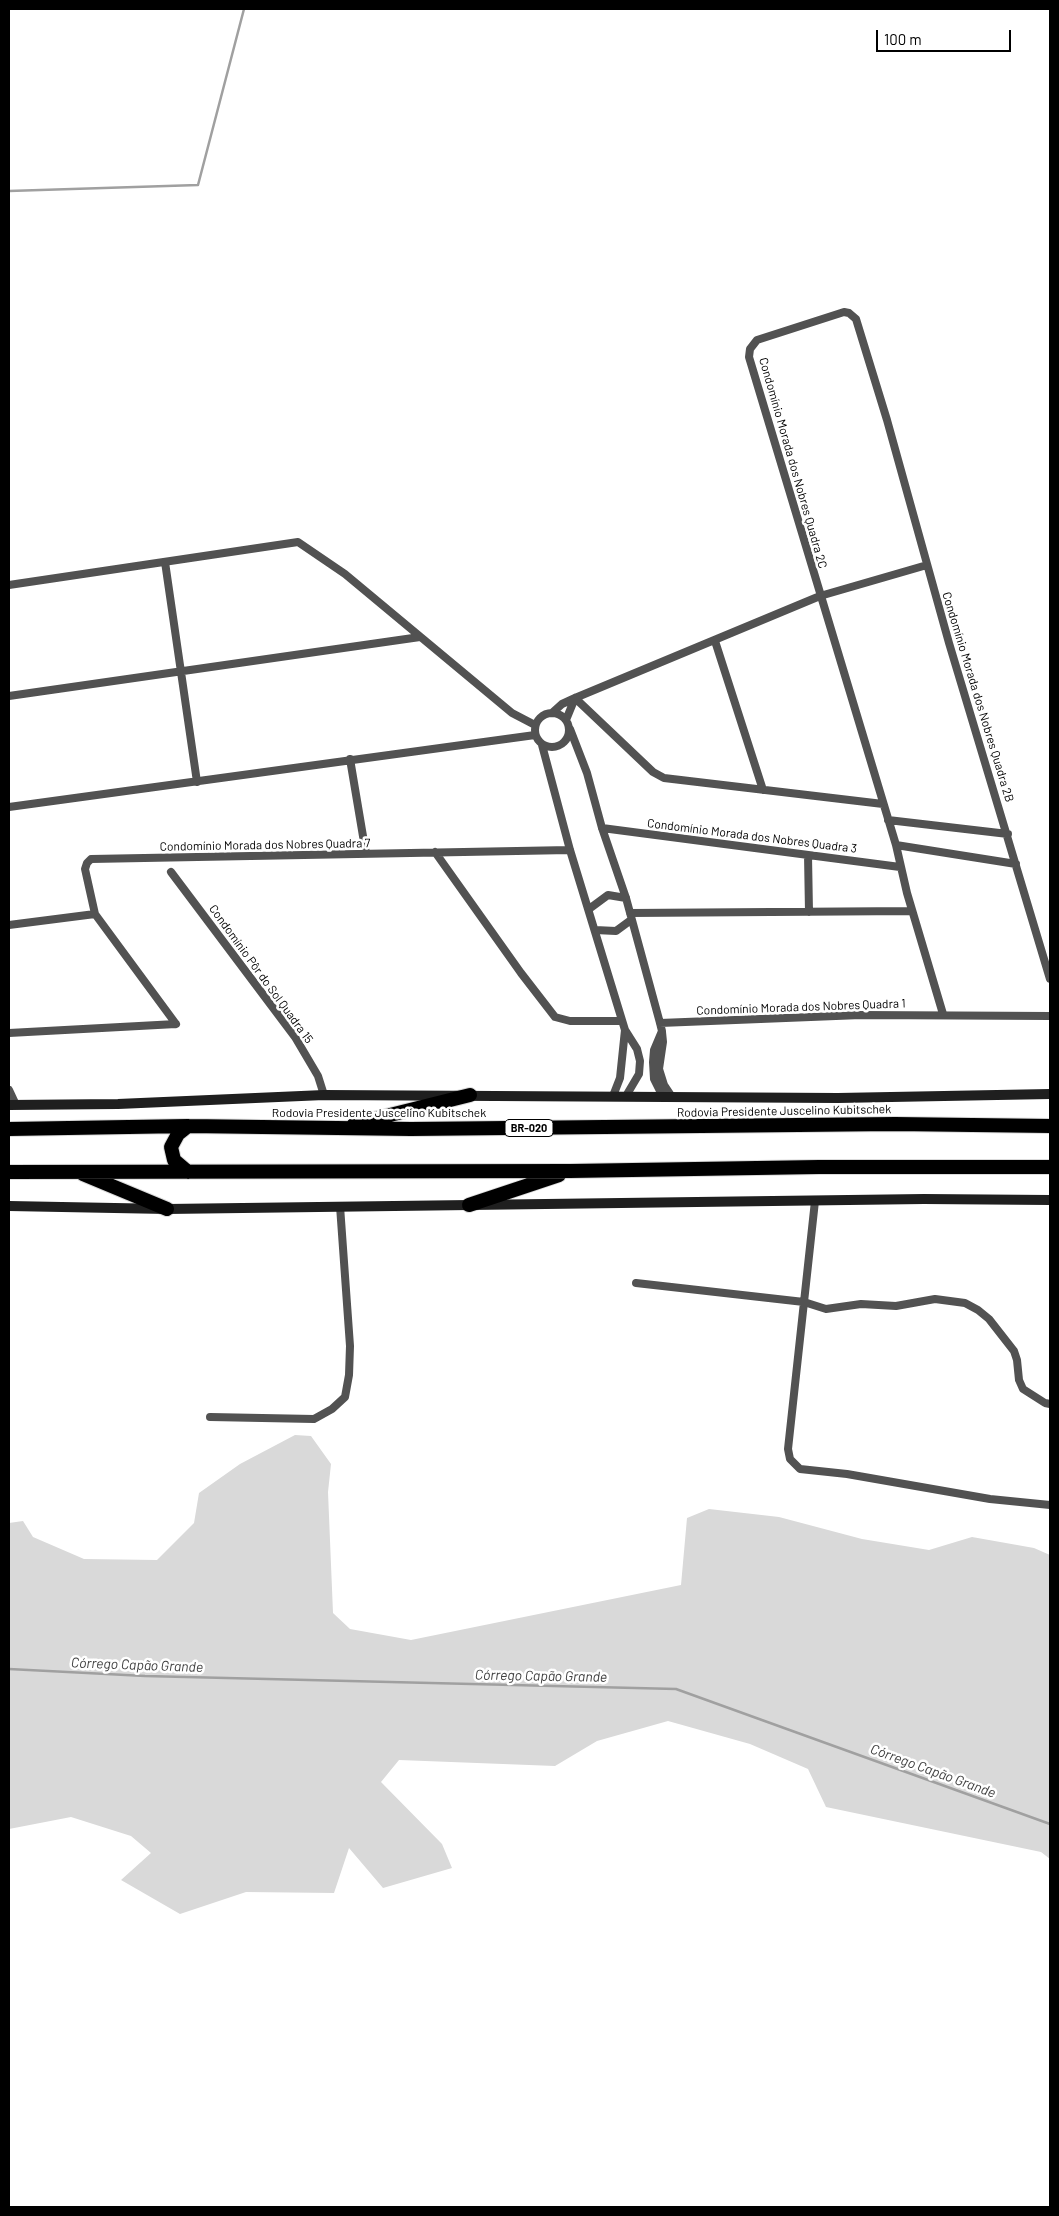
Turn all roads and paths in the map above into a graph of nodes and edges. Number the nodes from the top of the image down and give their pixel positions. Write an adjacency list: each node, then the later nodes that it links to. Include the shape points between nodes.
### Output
1 (165, 562): 3 (street); 5 (street, via 298,542 344,574); 7 (street)
2 (927, 565): 4 (street); 4 (street, Condomínio Morada dos Nobres Quadra 2C, via 856,319 849,313 840,313 757,340 749,352); 23 (street, Condomínio Morada dos Nobres Quadra 2B)
3 (9, 584)
4 (820, 596): 6 (street); 19 (street)
5 (420, 637): 7 (street); 12 (street, via 512,713)
6 (715, 641): 9 (street); 18 (street)
7 (181, 672): 8 (street); 17 (street)
8 (9, 696)
9 (575, 698): 10 (street); 11 (street); 18 (street, via 658,775 673,780)
10 (552, 713): 11 (street); 12 (street, via 542,716)
11 (566, 720): 13 (street)
12 (535, 725): 14 (street)
13 (570, 728): 15 (street, via 563,744 553,748); 22 (street)
14 (535, 735): 15 (street); 16 (street)
15 (542, 744): 25 (street)
16 (350, 759): 17 (street); 27 (street)
17 (197, 782): 20 (street)
18 (762, 790): 19 (street)
19 (883, 804): 21 (street)
20 (9, 807)
21 (888, 820): 23 (street); 24 (street)
22 (602, 828): 28 (street, Condomínio Morada dos Nobres Quadra 3); 32 (street)
23 (1008, 834): 29 (street, Condomínio Morada dos Nobres Quadra 2B)
24 (896, 845): 29 (street); 30 (street)
25 (570, 850): 26 (street, Condomínio Morada dos Nobres Quadra 7); 33 (street)
26 (435, 852): 27 (street, Condomínio Morada dos Nobres Quadra 7); 43 (street, via 555,1017 570,1021)
27 (366, 854): 36 (street, Condomínio Morada dos Nobres Quadra 7, via 96,858 89,861 85,869)
28 (808, 855): 30 (street, Condomínio Morada dos Nobres Quadra 3); 35 (street)
29 (1016, 864): 40 (street)
30 (900, 867): 34 (street)
31 (171, 872): 53 (street, Condomínio Pôr do Sol Quadra 15, via 295,1037 318,1076)
32 (626, 898): 33 (street, via 608,895); 37 (street)
33 (588, 909): 39 (street)
34 (912, 911): 35 (street); 41 (street)
35 (809, 912): 37 (street)
36 (95, 914): 38 (street); 46 (street, via 176,1024)
37 (630, 917): 39 (street, via 616,931); 44 (street)
38 (9, 924)
39 (595, 930): 43 (street)
40 (1050, 979)
41 (943, 1014): 42 (street); 44 (street, Condomínio Morada dos Nobres Quadra 1, via 762,1018)
42 (1050, 1016)
43 (622, 1021): 45 (street)
44 (661, 1027): 48 (street); 57 (street, via 663,1042 659,1069)
45 (625, 1030): 47 (street); 55 (street, via 620,1078)
46 (9, 1033)
47 (637, 1049): 48 (street); 49 (street)
48 (654, 1050): 50 (street)
49 (640, 1062): 50 (street); 56 (street, via 637,1080)
50 (653, 1062): 57 (street, via 654,1079)
51 (9, 1090): 58 (street)
52 (1050, 1094): 57 (main road, via 867,1098)
53 (324, 1095): 54 (main road); 58 (main road)
54 (470, 1095): 55 (main road); 61 (highway)
55 (613, 1096): 56 (main road)
56 (626, 1096): 57 (main road)
57 (667, 1097)
58 (12, 1105)
59 (188, 1126): 61 (highway, Rodovia Presidente Juscelino Kubitschek / BR-020); 62 (highway, Rodovia Presidente Juscelino Kubitschek / BR-020); 67 (highway, via 178,1134 171,1147 174,1160)
60 (1050, 1126): 61 (highway, Rodovia Presidente Juscelino Kubitschek / BR-020)
61 (335, 1128)
62 (9, 1129)
63 (1050, 1166): 65 (highway)
64 (76, 1171): 66 (highway); 67 (highway); 73 (highway)
65 (570, 1171): 67 (highway); 70 (highway)
66 (9, 1172)
67 (188, 1172)
68 (1050, 1200): 69 (main road)
69 (815, 1201): 70 (main road); 75 (street)
70 (469, 1205): 72 (main road)
71 (9, 1206): 73 (main road)
72 (340, 1206): 73 (main road); 77 (street, via 350,1346 350,1375 344,1397 314,1419)
73 (168, 1209)
74 (636, 1283): 75 (street)
75 (804, 1302): 76 (street, via 826,1309 861,1304 896,1306 935,1299 965,1304 989,1319 1014,1351 1023,1389); 78 (street, via 788,1449 790,1459 800,1469 990,1499)
76 (1050, 1404)
77 (210, 1417)
78 (1050, 1505)

